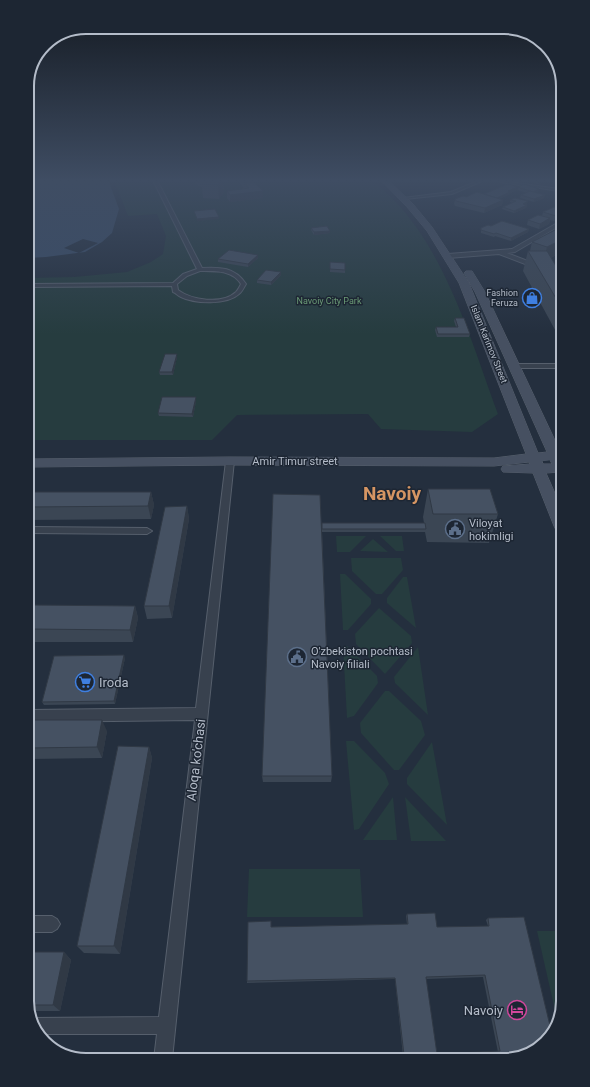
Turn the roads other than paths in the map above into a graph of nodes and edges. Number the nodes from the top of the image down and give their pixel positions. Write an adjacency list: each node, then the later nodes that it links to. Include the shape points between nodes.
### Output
1 (181, 233): 8 (street)
2 (432, 233): 6 (main road, Islam Karimov Street)
3 (443, 233): 7 (main road, Islam Karimov Street)
4 (544, 233): 5 (street, via 513,251)
5 (500, 253): 7 (street); 9 (street)
6 (448, 256): 7 (street); 16 (main road, Islam Karimov Street, via 469,295)
7 (458, 256): 12 (main road, Islam Karimov Street, via 480,292)
8 (200, 270): 10 (street, via 183,275); 10 (street, via 222,270 232,273 241,278 243,287 234,295 221,300 197,301 178,294)
9 (556, 274)
10 (174, 284): 11 (street)
11 (34, 286)
12 (514, 366): 13 (street); 14 (main road, Islam Karimov Street)
13 (556, 366)
14 (556, 451)
15 (556, 456): 16 (main road, Amir Timur street)
16 (536, 463): 17 (main road, Amir Timur street, via 491,470); 19 (main road, Amir Timur street); 20 (main road, Islam Karimov Street)
17 (229, 465): 18 (main road, Amir Timur street); 23 (street, Aloqa ko'chasi)
18 (34, 466)
19 (556, 466)
20 (556, 513)
21 (34, 530): 22 (street)
22 (147, 531)
23 (202, 714): 24 (street); 27 (street, Aloqa ko'chasi)
24 (34, 716)
25 (34, 924): 26 (street)
26 (52, 924)
27 (167, 1025): 28 (street); 29 (street, Aloqa ko'chasi)
28 (40, 1026)
29 (164, 1053)

